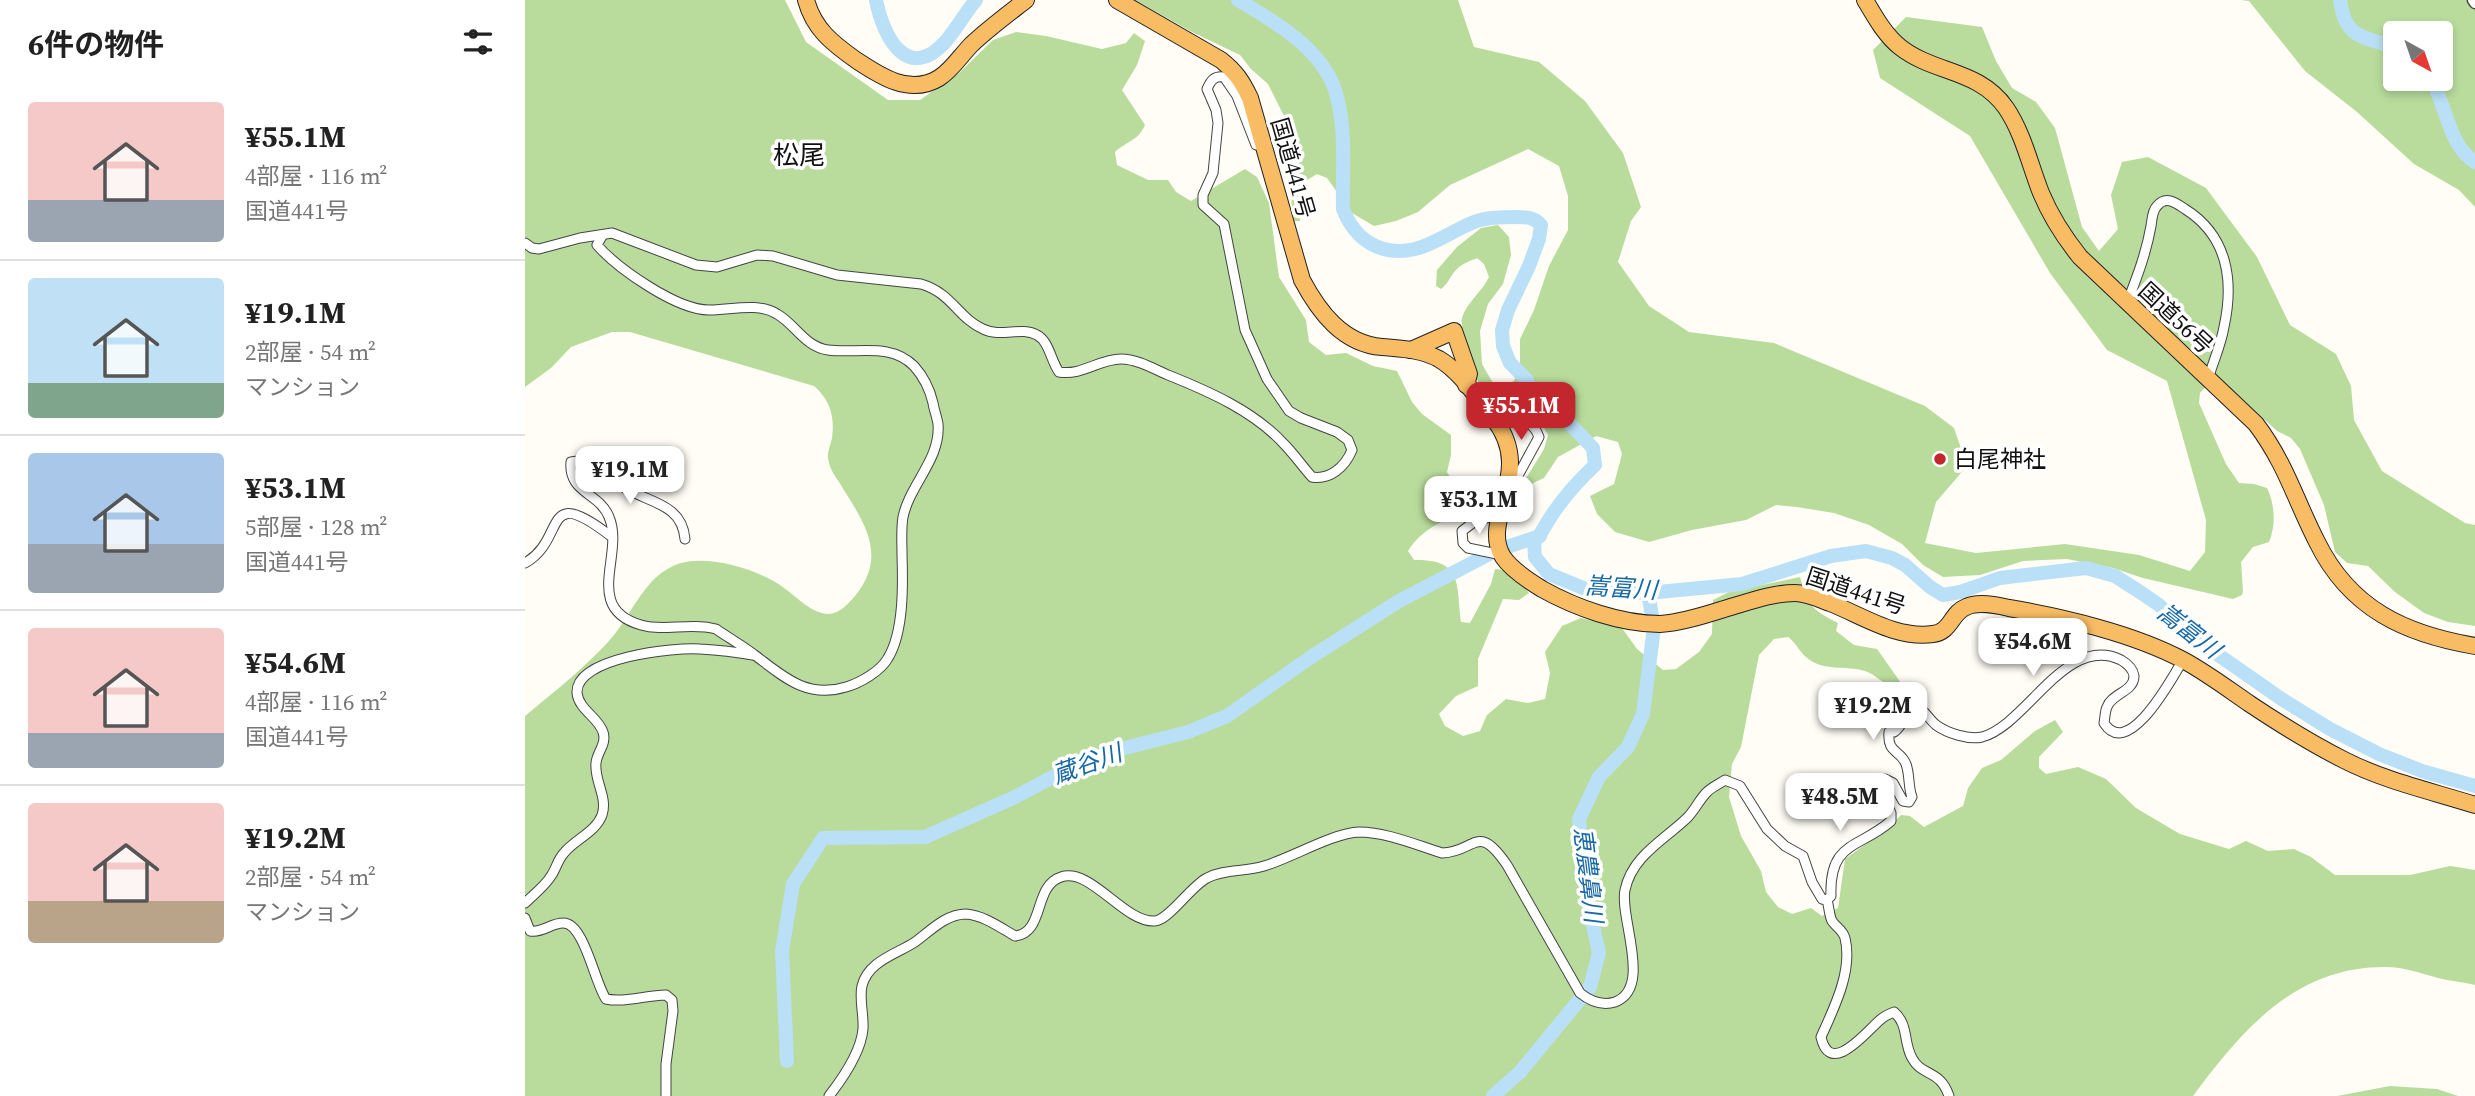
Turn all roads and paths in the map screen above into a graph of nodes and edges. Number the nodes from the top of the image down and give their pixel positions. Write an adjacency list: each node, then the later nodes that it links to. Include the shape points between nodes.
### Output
1 (806, 0): 2 (highway, via 818,29 831,43 880,77 902,85 921,85 938,79 978,38)
2 (1026, 0)
3 (1117, 0): 5 (highway, 国道441号, via 1234,70 1250,98)
4 (1865, 0): 8 (highway, 国道56号, via 1885,33 1901,48 1974,79 2006,108 2057,228)
5 (1265, 153): 6 (street, via 1259,151 1233,87 1224,77 1211,80 1207,89 1218,123 1213,173 1203,205 1224,224 1245,330 1267,379 1289,411 1348,440 1352,450 1348,459 1331,475 1320,478 1311,477 1264,426 1207,391 1123,359 1070,374 1059,372 1038,335 979,328 933,287 837,275 773,256 757,255 717,267 696,265 612,233); 9 (highway, 国道441号, via 1302,281 1314,302 1350,337 1378,347)
6 (602, 236): 7 (street, via 539,250); 20 (street, via 597,244 602,250 673,299 694,309 763,309 826,350 880,350 898,355 913,366 931,397 937,442 903,517 899,615 887,660 863,679 826,690 791,683)
7 (525, 243)
8 (2127, 303): 10 (highway, 国道56号); 10 (street, via 2147,251 2153,214 2157,205 2172,200 2216,240 2229,276 2224,328)
9 (1411, 350): 11 (highway, 国道441号, via 1441,360); 11 (highway, 国道441号, via 1454,331 1469,374)
10 (2208, 379): 19 (highway, 国道56号, via 2256,424 2273,447 2317,543 2351,590 2368,606 2418,633)
11 (1466, 385): 12 (highway, 国道441号)
12 (1493, 418): 13 (highway, 国道441号, via 1509,448); 13 (street, via 1520,419 1536,428 1539,437)
13 (1508, 486): 14 (highway, 国道441号)
14 (1501, 513): 17 (highway, 国道441号, via 1498,545); 17 (street, via 1462,531 1468,548)
15 (612, 537): 16 (street, via 607,511 576,484 570,474 571,462 590,459 626,488 671,510 679,518); 18 (street, via 578,513 568,513 558,518 540,552); 20 (street, via 609,601 624,618 654,627 702,625)
16 (685, 539)
17 (1502, 555): 21 (highway, 国道441号, via 1543,589 1593,611 1644,623 1664,624 1795,593 1810,595 1872,623 1930,635 1951,624 1957,612 1981,604 2145,642)
18 (525, 563)
19 (2475, 646)
20 (755, 655): 24 (street, via 697,648 636,655 600,666 583,678 577,695 605,737 596,761 604,800 602,815 563,853 551,877)
21 (2183, 660): 22 (highway, 国道441号, via 2343,760 2383,778); 23 (street, via 2139,724 2126,733 2117,733 2104,723 2106,707 2131,687 2133,671 2129,664 2103,656 2070,665 1983,737 1948,732 1924,710 1911,708 1900,728 1889,732 1888,742 1905,761 1912,797 1903,801 1893,783 1880,782 1891,821 1840,854)
22 (2475, 805)
23 (1828, 900): 27 (street, via 1817,891 1803,856 1767,829 1740,786 1725,780 1708,791 1674,831 1652,845 1635,868 1624,891 1632,950 1630,989 1614,1002 1591,1002 1580,993 1501,855 1485,841 1442,853 1357,832 1251,870 1209,877 1157,921 1133,914 1088,883 1065,875 1045,887 1031,926 1022,935 961,914 944,920 877,964 862,986 859,1047); 28 (street, via 1831,919 1845,934 1847,948 1844,976 1821,1037 1823,1044 1838,1054 1850,1050 1895,1012 1901,1017 1913,1061 1945,1084)
24 (525, 903)
25 (525, 918): 26 (street, via 530,931 571,925 606,999 666,995 672,1000)
26 (666, 1096)
27 (829, 1096)
28 (1949, 1096)

